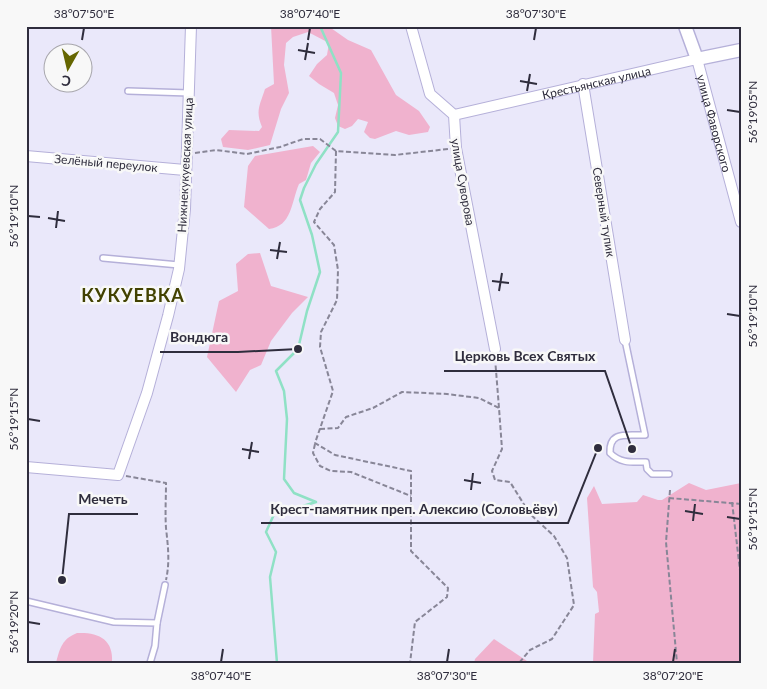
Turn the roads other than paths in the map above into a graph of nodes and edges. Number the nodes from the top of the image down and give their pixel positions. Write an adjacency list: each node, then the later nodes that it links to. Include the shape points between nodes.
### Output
1 (191, 26): 8 (street, Нижнекукуевская улица)
2 (412, 26): 9 (street, via 430,94)
3 (685, 26): 5 (street, улица Фаворского)
4 (741, 50): 5 (street, Крестьянская улица)
5 (697, 59): 6 (street, Крестьянская улица); 12 (street, улица Фаворского)
6 (583, 84): 9 (street, Крестьянская улица); 15 (street, Северный тупик)
7 (128, 90): 8 (lane)
8 (189, 93): 11 (street, Нижнекукуевская улица)
9 (454, 115): 16 (street, улица Суворова, via 456,148)
10 (26, 156): 11 (street, Зелёный переулок)
11 (185, 170): 14 (street, Нижнекукуевская улица)
12 (741, 222)
13 (103, 258): 14 (lane)
14 (179, 265): 17 (street, Нижнекукуевская улица, via 146,393 118,475)
15 (625, 340): 18 (lane, via 645,435 618,436 613,439 610,453 624,462 646,462 652,474)
16 (495, 349)
17 (26, 467)
18 (669, 474)
19 (165, 584): 21 (lane)
20 (26, 601): 21 (lane, via 114,622)
21 (158, 623): 22 (lane)
22 (150, 663)

